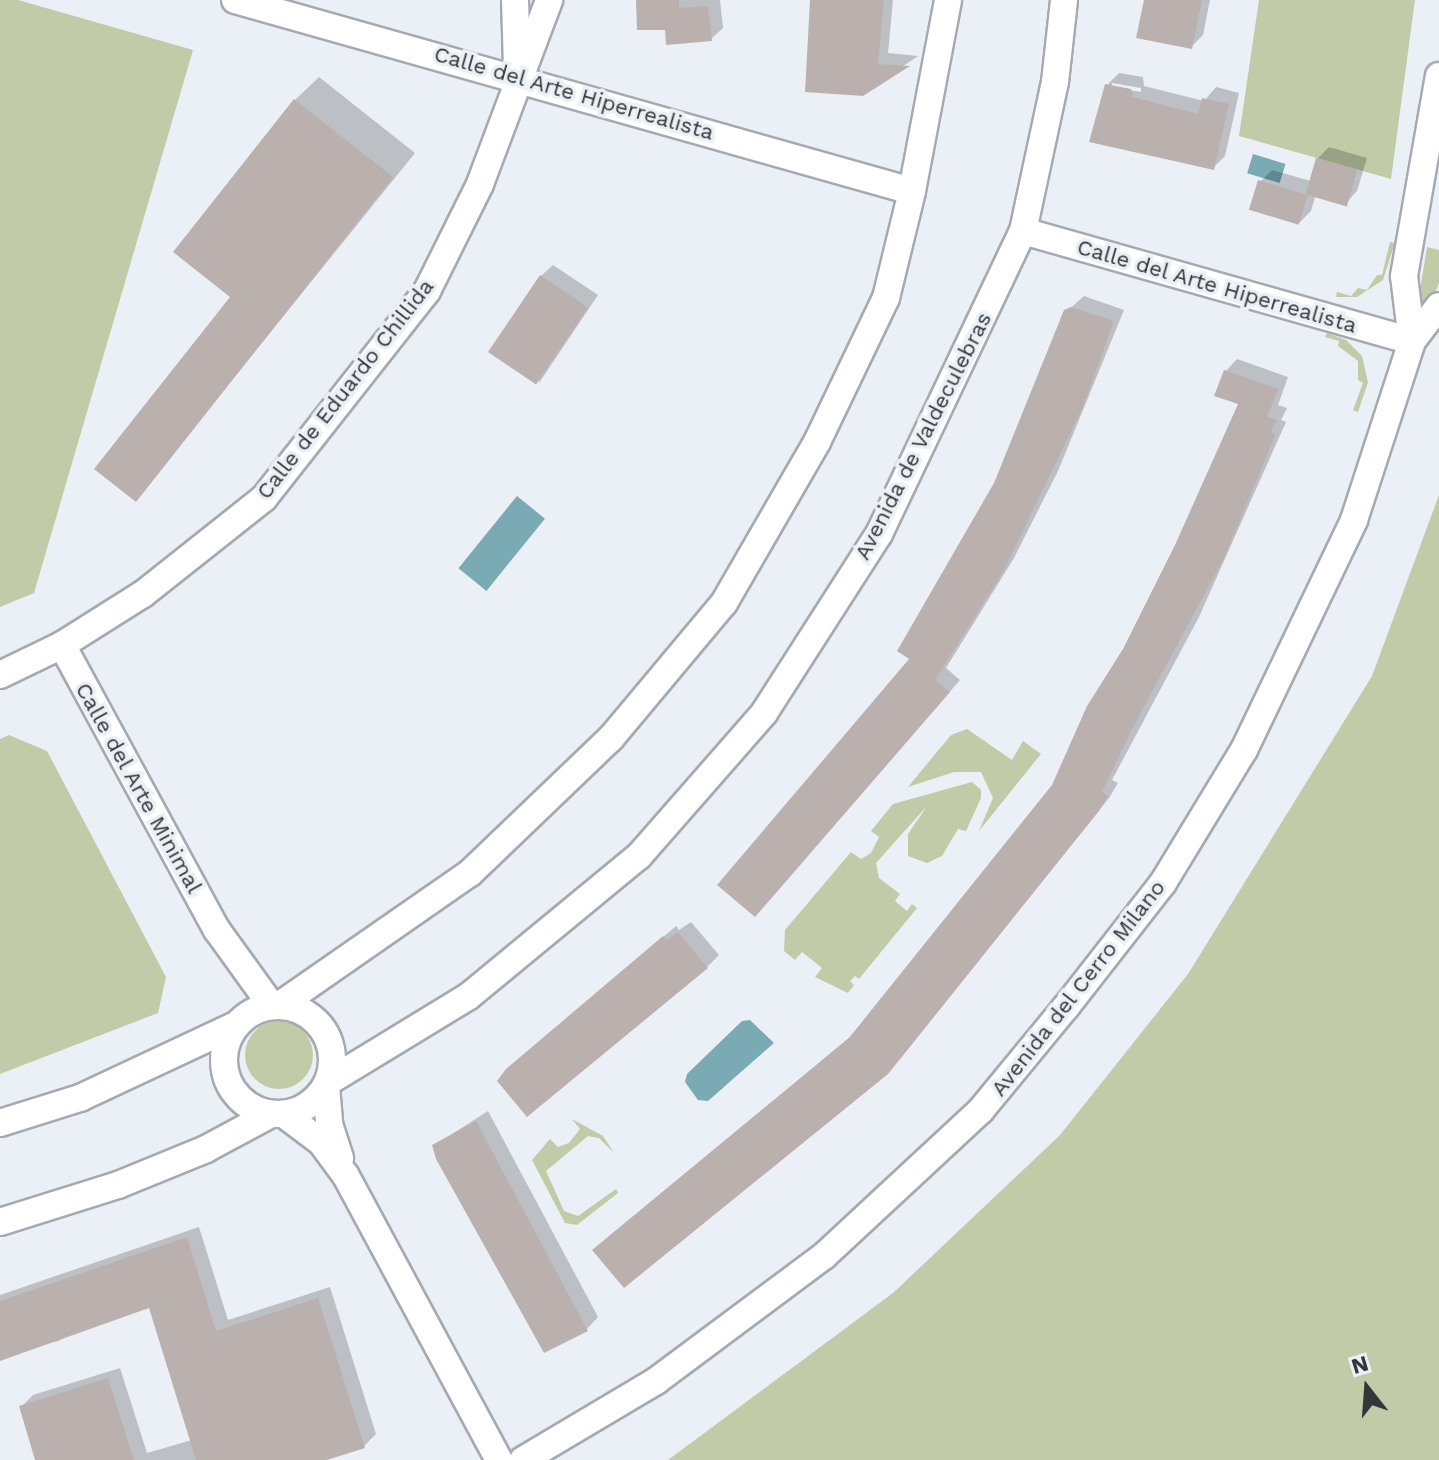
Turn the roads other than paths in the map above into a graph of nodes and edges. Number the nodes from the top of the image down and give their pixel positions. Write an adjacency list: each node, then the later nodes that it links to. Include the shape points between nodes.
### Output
1 (235, 0): 7 (street, Calle del Arte Hiperrealista)
2 (515, 0): 7 (street, Calle de Eduardo Chillida)
3 (549, 0): 7 (street, Calle de Eduardo Chillida)
4 (948, 0): 8 (street)
5 (1064, 0): 9 (street, Avenida de Valdeculebras, via 1055,82)
6 (1439, 76): 11 (street, Avenida del Cerro Milano, via 1404,276)
7 (518, 79): 8 (street, Calle del Arte Hiperrealista); 12 (street, Calle de Eduardo Chillida, via 480,184 427,291 264,498 143,594)
8 (912, 191): 15 (street, via 886,298 817,442 724,603 611,738 470,873)
9 (1023, 231): 11 (street, Calle del Arte Hiperrealista); 17 (street, Avenida de Valdeculebras, via 879,534 764,713 639,856 469,996)
10 (1439, 306): 11 (street, Avenida del Cerro Milano)
11 (1412, 341): 23 (street, Avenida del Cerro Milano, via 1354,520 1244,750 1163,883 1066,1007 981,1110 824,1256 656,1381)
12 (62, 645): 13 (street, Calle de Eduardo Chillida); 14 (street, Calle del Arte Minimal)
13 (0, 675)
14 (217, 930): 15 (street, Calle del Arte Minimal); 16 (street, Calle del Arte Minimal, via 235,980)
15 (275, 1005): 16 (street); 17 (street, via 305,1012 323,1028 332,1048)
16 (238, 1023): 18 (street, via 224,1054 229,1082 253,1108); 19 (street, via 80,1098)
17 (327, 1084): 18 (street, via 308,1106); 20 (street, via 329,1124)
18 (278, 1114): 20 (street, via 321,1142); 21 (street, via 118,1185)
19 (0, 1123)
20 (346, 1176): 22 (street)
21 (0, 1222)
22 (499, 1460)
23 (523, 1460)

